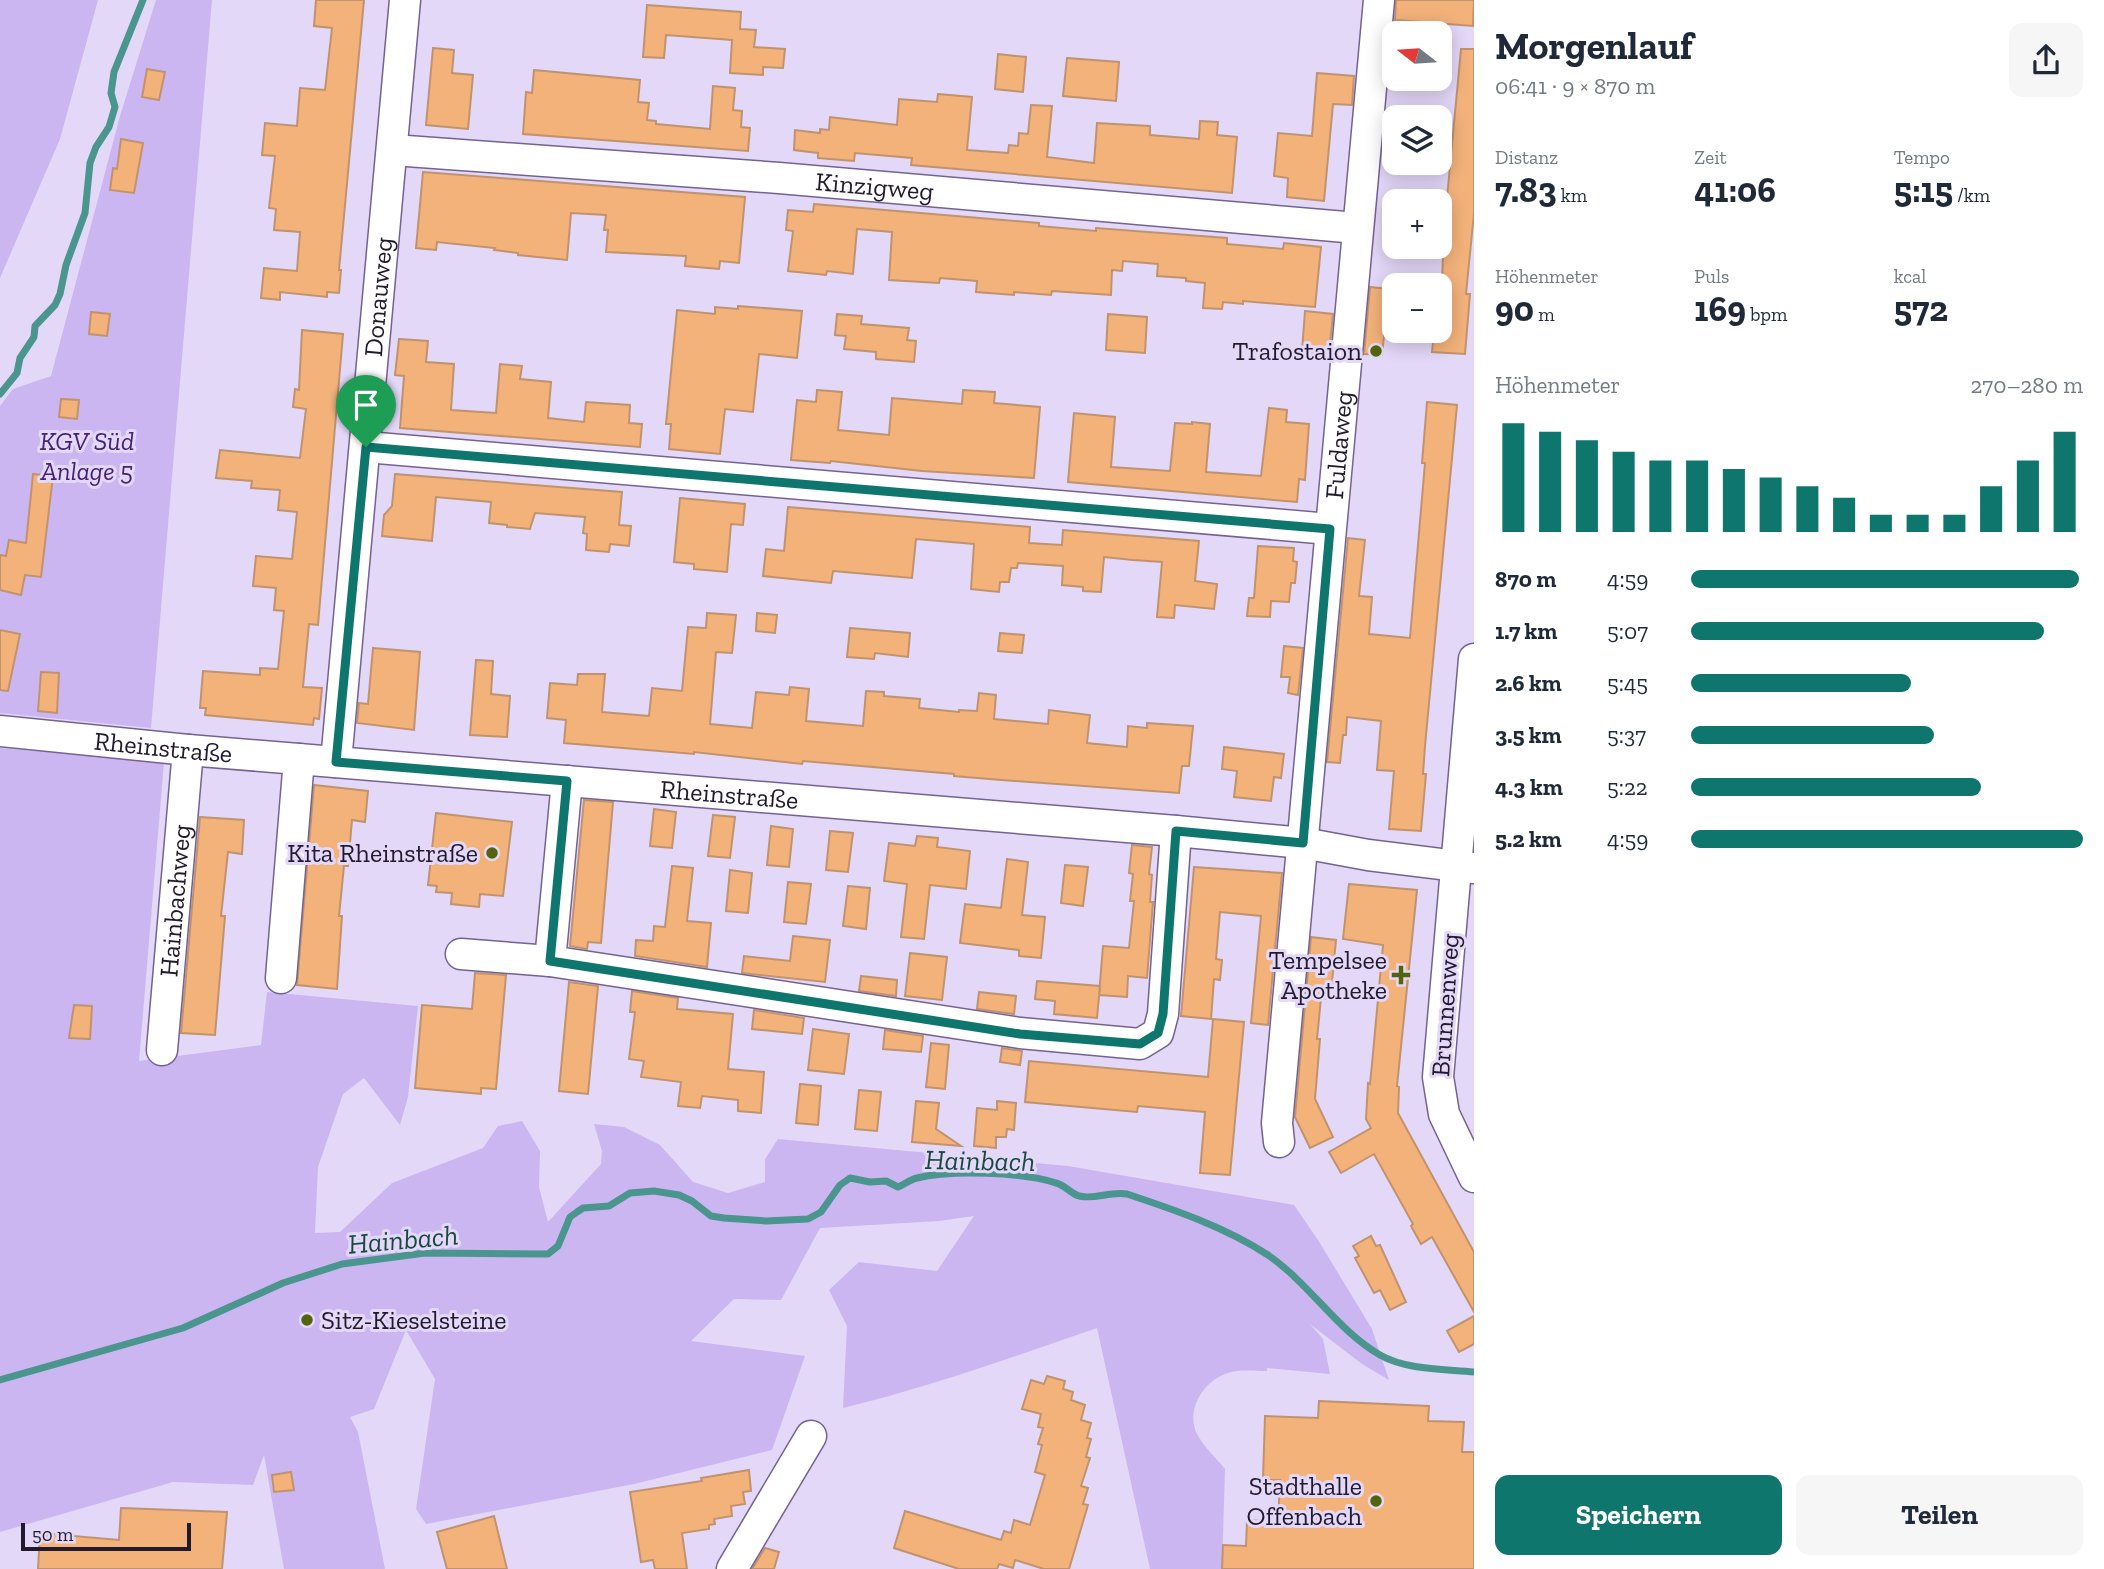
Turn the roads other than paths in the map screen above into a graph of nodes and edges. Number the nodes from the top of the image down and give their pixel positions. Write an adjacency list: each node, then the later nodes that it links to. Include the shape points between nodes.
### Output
1 (404, 0): 3 (street, Donauweg)
2 (1379, 0): 4 (street, Fuldaweg)
3 (393, 150): 4 (street, Kinzigweg); 5 (street, Donauweg)
4 (1357, 228): 6 (street, Fuldaweg)
5 (366, 447): 6 (street); 11 (street, Donauweg)
6 (1330, 529): 14 (street, Fuldaweg)
7 (1474, 659): 15 (street, Brunnenweg)
8 (0, 732): 9 (street, Rheinstraße)
9 (188, 750): 10 (street, Rheinstraße); 19 (street, Hainbachweg)
10 (299, 760): 11 (street, Rheinstraße); 18 (street)
11 (336, 762): 12 (street, Rheinstraße)
12 (567, 781): 13 (street, Rheinstraße); 17 (street)
13 (1176, 831): 14 (street, Rheinstraße); 17 (street, via 1163,1014 1158,1033 1140,1044 1020,1034)
14 (1303, 843): 15 (street, Rheinstraße); 20 (street, Fuldaweg, via 1277,1123)
15 (1465, 867): 21 (street, Brunnenweg, via 1439,1049 1438,1089 1447,1122)
16 (461, 954): 17 (street)
17 (550, 961)
18 (281, 978)
19 (162, 1050)
20 (1279, 1142)
21 (1474, 1177)
22 (811, 1436): 23 (street)
23 (732, 1569)

